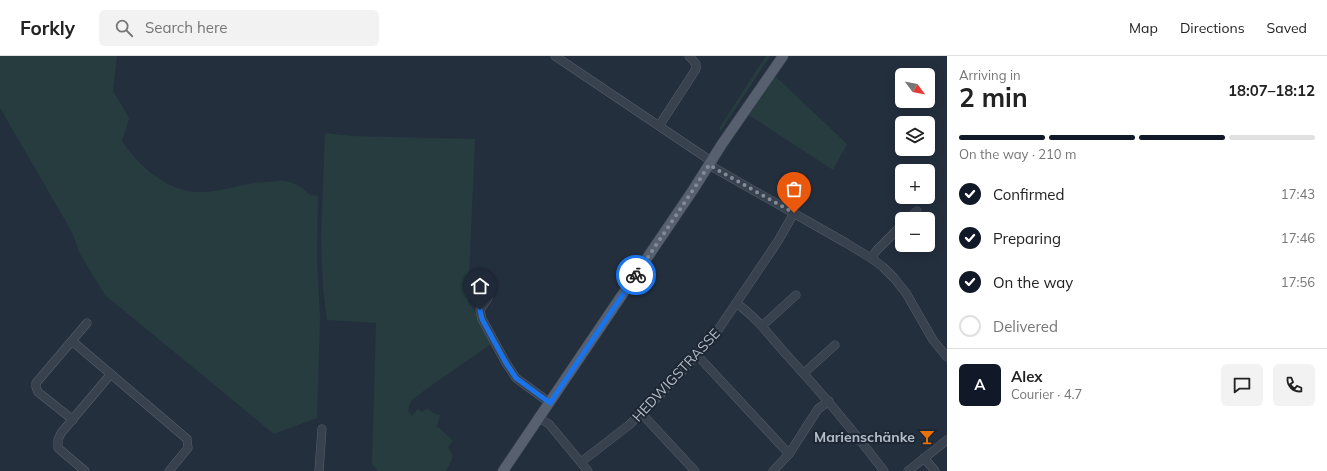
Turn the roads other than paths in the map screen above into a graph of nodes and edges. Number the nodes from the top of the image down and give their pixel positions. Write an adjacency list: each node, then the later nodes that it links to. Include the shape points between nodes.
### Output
1 (555, 56): 4 (street)
2 (689, 56): 4 (street, via 696,64 696,69)
3 (783, 56): 5 (main road)
4 (658, 126): 5 (street)
5 (710, 163): 6 (street); 21 (main road)
6 (794, 213): 8 (street); 11 (street, HEDWIGSTRASSE)
7 (895, 232): 8 (street)
8 (871, 258): 17 (street, via 894,278 906,293 933,340)
9 (796, 295): 13 (street)
10 (488, 298): 21 (street, via 480,310 482,319 506,363 516,378)
11 (736, 303): 13 (street); 16 (street, HEDWIGSTRASSE)
12 (87, 323): 14 (street)
13 (762, 326): 18 (street)
14 (72, 341): 19 (street); 24 (street, via 36,383 38,392)
15 (834, 345): 18 (street)
16 (697, 355): 22 (street, HEDWIGSTRASSE); 27 (street)
17 (947, 357)
18 (804, 373): 20 (street)
19 (110, 375): 24 (street); 31 (street, via 187,439 188,448)
20 (829, 401): 27 (street, via 812,417); 37 (street)
21 (550, 403): 23 (main road)
22 (641, 413): 29 (street, HEDWIGSTRASSE); 35 (street)
23 (539, 418): 29 (street, via 549,424); 33 (main road)
24 (72, 420): 30 (street, via 61,433 58,448)
25 (322, 429): 32 (street)
26 (947, 440): 28 (street)
27 (789, 454): 36 (street)
28 (924, 458): 38 (street); 39 (street)
29 (581, 462): 34 (street)
30 (85, 471)
31 (168, 471)
32 (319, 471)
33 (503, 471)
34 (588, 471)
35 (695, 471)
36 (773, 471)
37 (884, 471)
38 (908, 471)
39 (935, 471)

